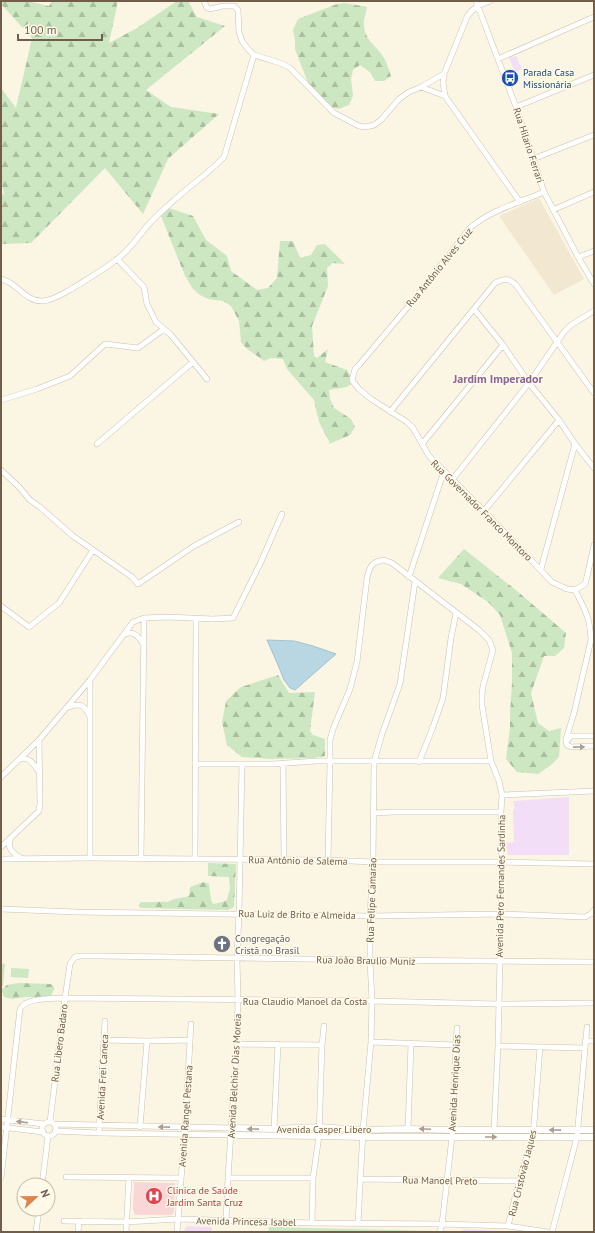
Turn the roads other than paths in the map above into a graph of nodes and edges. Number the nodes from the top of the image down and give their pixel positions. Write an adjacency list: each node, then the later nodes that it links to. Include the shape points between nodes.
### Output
1 (204, 1): 5 (street, via 210,9 228,5 238,10 242,41)
2 (490, 1): 3 (street)
3 (477, 3): 6 (street, Rua Hilario Ferrari); 7 (street, via 467,17)
4 (594, 17): 6 (street)
5 (254, 54): 9 (street, via 290,68 334,113 359,126 374,125 400,99); 20 (street, via 224,157 171,202)
6 (498, 59): 11 (street, Rua Hilario Ferrari)
7 (444, 74): 9 (street); 10 (street)
8 (594, 75): 11 (street)
9 (420, 87): 10 (street)
10 (445, 96): 16 (street)
11 (516, 107): 13 (street, Rua Hilario Ferrari)
12 (594, 135): 13 (street)
13 (533, 159): 14 (street, Rua Hilario Ferrari)
14 (544, 192): 16 (street, Rua Antônio Alves Cruz); 17 (street, Rua Hilario Ferrari)
15 (594, 192): 17 (street)
16 (520, 202): 29 (street, Rua Antônio Alves Cruz, via 491,213 470,228)
17 (553, 210): 19 (street, Rua Hilario Ferrari)
18 (594, 251): 19 (street)
19 (578, 257): 22 (street, Rua Hilario Ferrari)
20 (117, 259): 21 (street, via 50,300 31,299 10,282); 25 (street, via 144,288 147,304 156,322)
21 (1, 279)
22 (594, 284)
23 (474, 309): 26 (street, via 496,283 507,279 516,285); 27 (street); 34 (street)
24 (594, 311): 26 (street, via 571,325)
25 (164, 329): 28 (street); 33 (street, via 138,348 105,344 70,376)
26 (557, 342): 31 (street); 32 (street)
27 (503, 345): 31 (street); 37 (street)
28 (193, 362): 30 (street); 36 (street)
29 (355, 369): 34 (street, Rua Governador Franco Montoro, via 354,383 370,399)
30 (207, 380)
31 (529, 383): 35 (street); 42 (street)
32 (594, 393)
33 (1, 400)
34 (390, 412): 37 (street, Rua Governador Franco Montoro, via 413,428)
35 (558, 420): 38 (street); 43 (street)
36 (97, 444)
37 (422, 444): 41 (street, Rua Governador Franco Montoro, via 429,456)
38 (575, 444): 39 (street); 48 (street)
39 (594, 468)
40 (1, 470): 47 (street, via 30,500)
41 (444, 471): 42 (street, Rua Governador Franco Montoro); 49 (street)
42 (452, 480): 43 (street, Rua Governador Franco Montoro)
43 (484, 511): 48 (street, Rua Governador Franco Montoro)
44 (282, 514): 55 (street, via 233,618)
45 (239, 522): 47 (street, via 194,546 138,584 132,576)
46 (594, 545): 51 (street, via 585,584)
47 (93, 550): 52 (street, via 60,603 29,627)
48 (541, 570): 51 (street, Rua Governador Franco Montoro, via 552,582 567,590)
49 (409, 577): 50 (street); 67 (street, via 392,563 384,560 370,567 357,662 350,689 330,740)
50 (415, 582): 53 (street); 68 (street, Rua Felipe Camarão, via 400,684)
51 (576, 590): 63 (street, via 588,615 591,640)
52 (1, 606)
53 (456, 613): 66 (street, Avenida Pero Fernandes Sardinha, via 484,635 493,650 482,695); 69 (street, via 443,698)
54 (144, 618): 55 (street); 56 (street, via 133,622); 57 (street)
55 (196, 618): 70 (street)
56 (125, 634): 57 (street, via 128,632 136,635); 58 (street)
57 (144, 645): 83 (street)
58 (90, 680): 59 (street); 60 (street)
59 (66, 708): 60 (street, via 79,704); 62 (street)
60 (90, 718): 82 (street)
61 (594, 736): 63 (street, via 571,736)
62 (39, 740): 65 (street); 73 (street)
63 (566, 742): 64 (street, one-way to 64, via 571,747)
64 (594, 746)
65 (19, 759): 73 (street, via 28,759); 74 (street)
66 (492, 761): 69 (street); 76 (street, Avenida Pero Fernandes Sardinha)
67 (330, 762): 68 (street); 71 (street); 88 (street)
68 (374, 762): 69 (street); 78 (street, Rua Felipe Camarão)
69 (419, 762)
70 (195, 763): 72 (street); 85 (street)
71 (283, 763): 72 (street); 87 (street)
72 (242, 764): 86 (street, Avenida Belchior Dias Moreia)
73 (40, 773): 79 (street, via 39,812)
74 (1, 777)
75 (594, 791): 76 (street)
76 (502, 795): 77 (street, Avenida Pero Fernandes Sardinha)
77 (500, 812): 78 (street); 90 (street, Avenida Pero Fernandes Sardinha)
78 (374, 813): 89 (street, Rua Felipe Camarão)
79 (12, 837): 80 (street); 81 (street, via 9,842 11,850)
80 (1, 847)
81 (22, 858): 82 (street, Rua Antônio de Salema); 84 (street, Rua Antônio de Salema)
82 (90, 858): 83 (street, Rua Antônio de Salema)
83 (141, 858): 85 (street, Rua Antônio de Salema)
84 (1, 859)
85 (195, 859): 86 (street, Rua Antônio de Salema)
86 (240, 859): 87 (street, Rua Antônio de Salema); 94 (street, Avenida Belchior Dias Moreia)
87 (284, 860): 88 (street, Rua Antônio de Salema)
88 (328, 860): 89 (street, Rua Antônio de Salema)
89 (373, 862): 90 (street, Rua Antônio de Salema); 96 (street, Rua Felipe Camarão)
90 (501, 862): 91 (street, Rua Antônio de Salema); 95 (street, Avenida Pero Fernandes Sardinha)
91 (594, 864)
92 (1, 910): 94 (street, Rua Luiz de Brito e Almeida)
93 (593, 912): 95 (street, Rua Luiz de Brito e Almeida, via 585,917)
94 (239, 913): 96 (street, Rua Luiz de Brito e Almeida); 97 (street, Avenida Belchior Dias Moreia)
95 (501, 914): 96 (street, Rua Luiz de Brito e Almeida); 99 (street, Avenida Pero Fernandes Sardinha)
96 (370, 916): 98 (street, Rua Felipe Camarão)
97 (237, 959): 98 (street, Rua João Braulio Muniz); 101 (street, Rua João Braulio Muniz, via 80,956 75,957); 103 (street, Avenida Belchior Dias Moreia)
98 (370, 960): 99 (street, Rua João Braulio Muniz); 104 (street, Rua Felipe Camarão)
99 (499, 961): 100 (street, Rua João Braulio Muniz); 106 (street, Avenida Pero Fernandes Sardinha)
100 (594, 962)
101 (70, 964): 102 (street, Rua Libero Badaro)
102 (65, 998): 103 (street, Rua Claudio Manoel da Costa); 127 (street, Rua Claudio Manoel da Costa, via 26,1002 20,1008); 128 (street, Rua Libero Badaro)
103 (238, 1000): 104 (street, Rua Claudio Manoel da Costa); 118 (street, Avenida Belchior Dias Moreia)
104 (372, 1001): 106 (street, Rua Claudio Manoel da Costa); 117 (street, Rua Felipe Camarão)
105 (594, 1003): 106 (street, Rua Claudio Manoel da Costa)
106 (499, 1004): 123 (street, Avenida Pero Fernandes Sardinha)
107 (105, 1021): 112 (street, Avenida Frei Caneca)
108 (191, 1024): 113 (street, Avenida Rangel Pestana)
109 (324, 1026): 121 (street)
110 (587, 1027): 115 (street)
111 (457, 1028): 122 (street, Avenida Henrique Dias)
112 (104, 1040): 114 (street); 130 (street, Avenida Frei Caneca)
113 (190, 1040): 114 (street); 134 (street, Avenida Rangel Pestana)
114 (147, 1041): 131 (street)
115 (586, 1041): 116 (street); 125 (street)
116 (594, 1041)
117 (371, 1042): 120 (street); 138 (street, Rua Felipe Camarão)
118 (237, 1044): 119 (street); 135 (street, Avenida Belchior Dias Moreia)
119 (278, 1044): 121 (street); 136 (street)
120 (411, 1044): 122 (street); 137 (street)
121 (322, 1045): 132 (street)
122 (456, 1045): 139 (street, Avenida Henrique Dias)
123 (498, 1046): 124 (street); 140 (street, Avenida Pero Fernandes Sardinha)
124 (540, 1047): 125 (street); 141 (street, Rua Cristóvão Jaques)
125 (585, 1048): 147 (street)
126 (1, 1119): 127 (street)
127 (8, 1120): 129 (street, one-way to 127); 133 (street)
128 (52, 1123): 129 (street); 130 (street, Avenida Casper Libero); 143 (street)
129 (44, 1124): 144 (street)
130 (99, 1125): 131 (street, Avenida Casper Libero); 145 (street, Avenida Frei Caneca)
131 (140, 1127): 134 (street, Avenida Casper Libero, one-way to 131)
132 (319, 1127): 136 (street, Avenida Casper Libero); 138 (street, Avenida Casper Libero); 150 (street)
133 (4, 1128): 144 (street); 157 (street)
134 (185, 1128): 135 (street, Avenida Casper Libero); 146 (street, Avenida Rangel Pestana)
135 (231, 1128): 136 (street, Avenida Casper Libero, one-way to 135); 148 (street, Avenida Belchior Dias Moreia)
136 (274, 1129)
137 (408, 1129): 138 (street, Avenida Casper Libero); 139 (street, Avenida Casper Libero, one-way to 137)
138 (363, 1130): 151 (street, Rua Felipe Camarão)
139 (452, 1130): 140 (street, Avenida Casper Libero); 152 (street, Avenida Henrique Dias)
140 (494, 1130): 141 (street, Avenida Casper Libero)
141 (533, 1130): 147 (street, Avenida Casper Libero, one-way to 141); 153 (street, Rua Cristóvão Jaques)
142 (594, 1130): 147 (street, Avenida Casper Libero)
143 (55, 1131): 145 (street, Avenida Casper Libero); 149 (street)
144 (43, 1132): 149 (street)
145 (99, 1133): 146 (street, Avenida Casper Libero)
146 (185, 1134): 148 (street, Avenida Casper Libero); 159 (street, Avenida Rangel Pestana)
147 (577, 1134): 153 (street, Avenida Casper Libero); 154 (street, Avenida Casper Libero); 181 (street)
148 (231, 1135): 150 (street, Avenida Casper Libero); 160 (street, Avenida Belchior Dias Moreia)
149 (48, 1136): 155 (street)
150 (318, 1136): 151 (street, Avenida Casper Libero); 161 (street)
151 (362, 1137): 152 (street, Avenida Casper Libero); 162 (street, Rua Felipe Camarão)
152 (452, 1137): 153 (street, Avenida Casper Libero, one-way to 153); 163 (street, Avenida Henrique Dias)
153 (533, 1137): 164 (street, Rua Cristóvão Jaques)
154 (594, 1137)
155 (43, 1177)
156 (66, 1177): 158 (street)
157 (1, 1178)
158 (129, 1178): 159 (street); 170 (street)
159 (181, 1178): 166 (street, Avenida Rangel Pestana)
160 (228, 1178): 161 (street); 167 (street, Avenida Belchior Dias Moreia)
161 (313, 1178): 171 (street)
162 (360, 1179): 163 (street, Rua Manoel Preto); 172 (street, Rua Felipe Camarão)
163 (447, 1180): 164 (street, Rua Manoel Preto); 173 (street, Avenida Henrique Dias)
164 (519, 1181): 174 (street, Rua Cristóvão Jaques)
165 (38, 1217): 175 (street)
166 (178, 1220): 167 (street, Avenida Princesa Isabel); 170 (street, Avenida Princesa Isabel); 178 (street, Avenida Rangel Pestana)
167 (226, 1220): 171 (street, Avenida Princesa Isabel)
168 (64, 1221): 169 (street, Avenida Princesa Isabel)
169 (79, 1221): 170 (street, Avenida Princesa Isabel); 176 (street)
170 (126, 1222): 177 (street)
171 (312, 1223): 172 (street, Avenida Princesa Isabel)
172 (358, 1224): 173 (street, Avenida Princesa Isabel)
173 (442, 1224): 174 (street, Avenida Princesa Isabel); 179 (street, Avenida Henrique Dias)
174 (508, 1226): 180 (street, Avenida Princesa Isabel)
175 (36, 1232)
176 (78, 1232)
177 (126, 1232)
178 (177, 1232)
179 (440, 1232)
180 (548, 1232)
181 (552, 1232)

